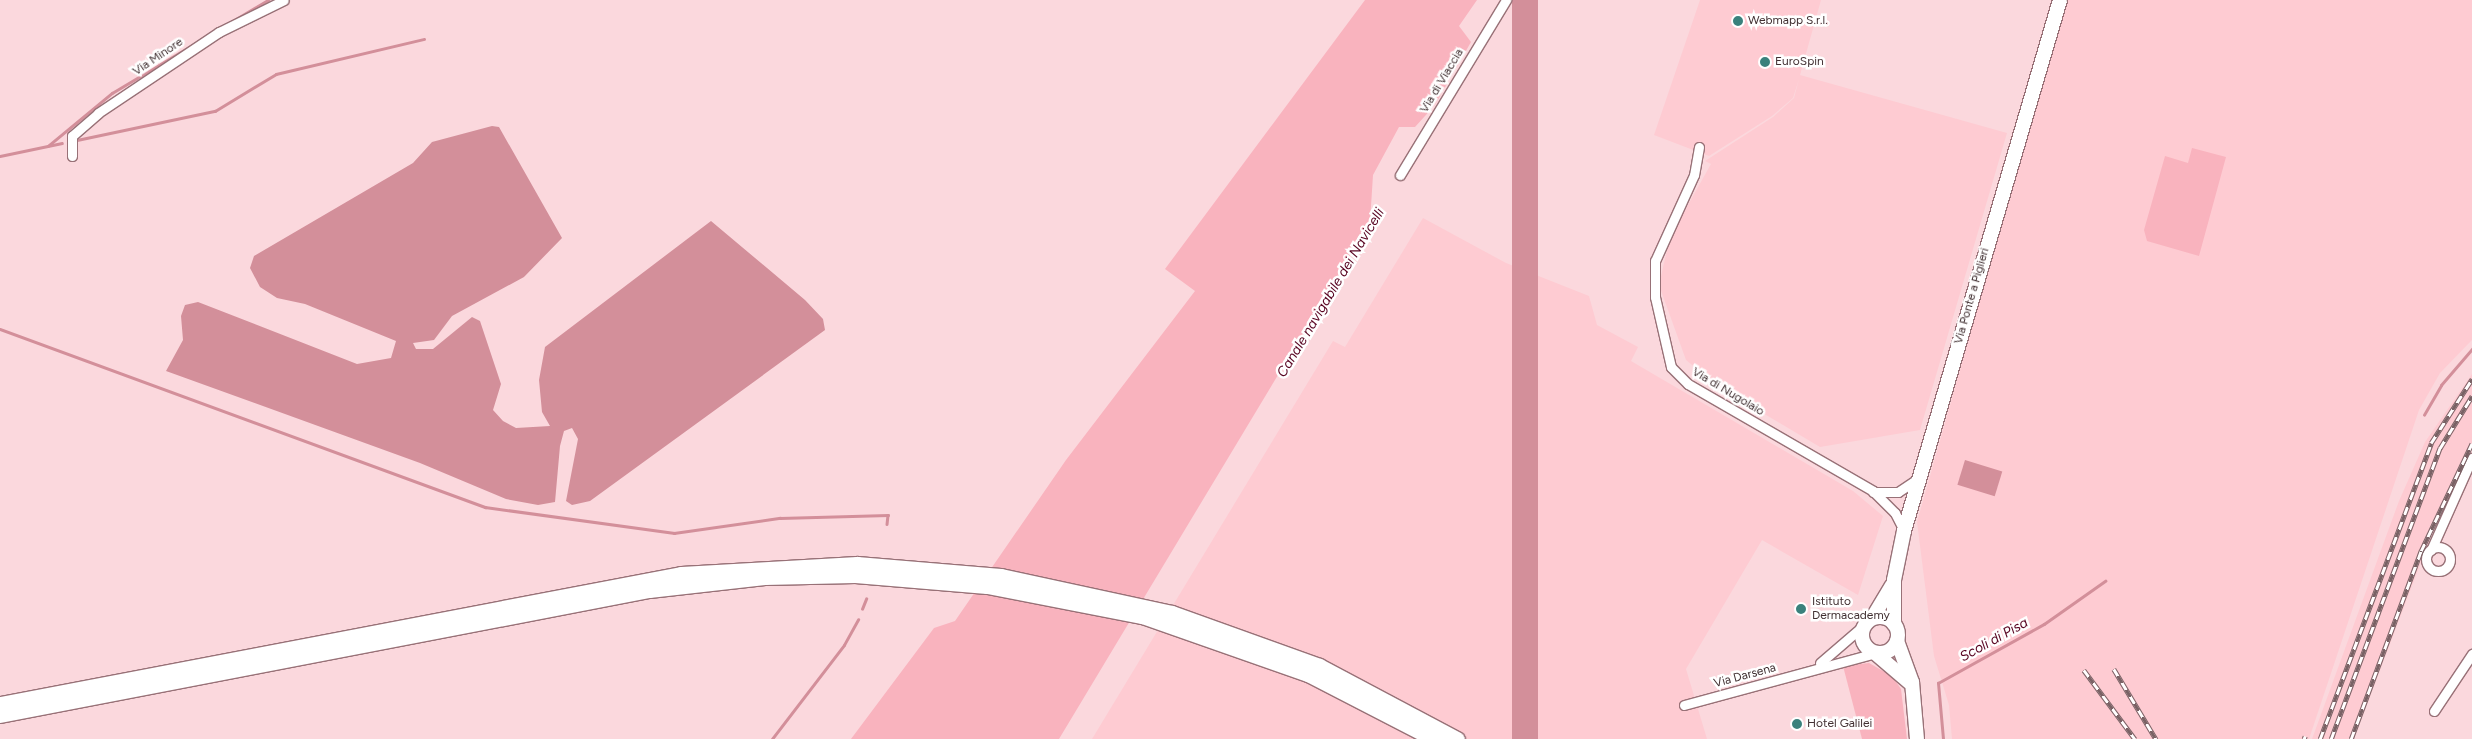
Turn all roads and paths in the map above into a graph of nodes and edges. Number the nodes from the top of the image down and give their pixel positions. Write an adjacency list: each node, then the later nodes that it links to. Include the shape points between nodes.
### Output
1 (284, 0): 5 (street, Via Minore, via 219,32 98,112 72,136)
2 (1506, 0): 6 (street, Via di Viaccia)
3 (2056, 4): 8 (main road, Via Ponte a Piglieri)
4 (1700, 146): 9 (street, Via di Nugolaio, via 1694,175 1655,262 1655,297 1671,367 1688,384)
5 (72, 156)
6 (1400, 175)
7 (2472, 458): 11 (street)
8 (1921, 476): 9 (street, via 1898,492); 10 (main road, Via Ponte a Piglieri)
9 (1873, 492): 10 (street, Via di Nugolaio, via 1895,513)
10 (1904, 531): 13 (main road, Via Ponte a Piglieri)
11 (2431, 550)
12 (934, 574): 21 (highway, via 823,564 681,574); 24 (highway, via 764,577 657,589); 25 (highway, via 1050,596 1172,625 1308,674); 26 (highway, via 1082,590 1200,621 1336,674)
13 (1894, 580): 14 (main road, Via Ponte a Piglieri); 15 (main road, Via Ponte a Piglieri)
14 (1869, 621): 15 (main road); 17 (main road, via 1862,641); 19 (street, Via Darsena)
15 (1894, 624): 16 (main road)
16 (1897, 641): 17 (main road, via 1888,651); 20 (main road)
17 (1875, 653): 19 (street, Via Darsena); 20 (main road, via 1903,674)
18 (2472, 654): 23 (street)
19 (1811, 668): 22 (street, Via Darsena)
20 (1913, 694): 27 (main road)
21 (0, 704)
22 (1684, 705)
23 (2434, 711)
24 (0, 715)
25 (1434, 739)
26 (1457, 739)
27 (1917, 739)

